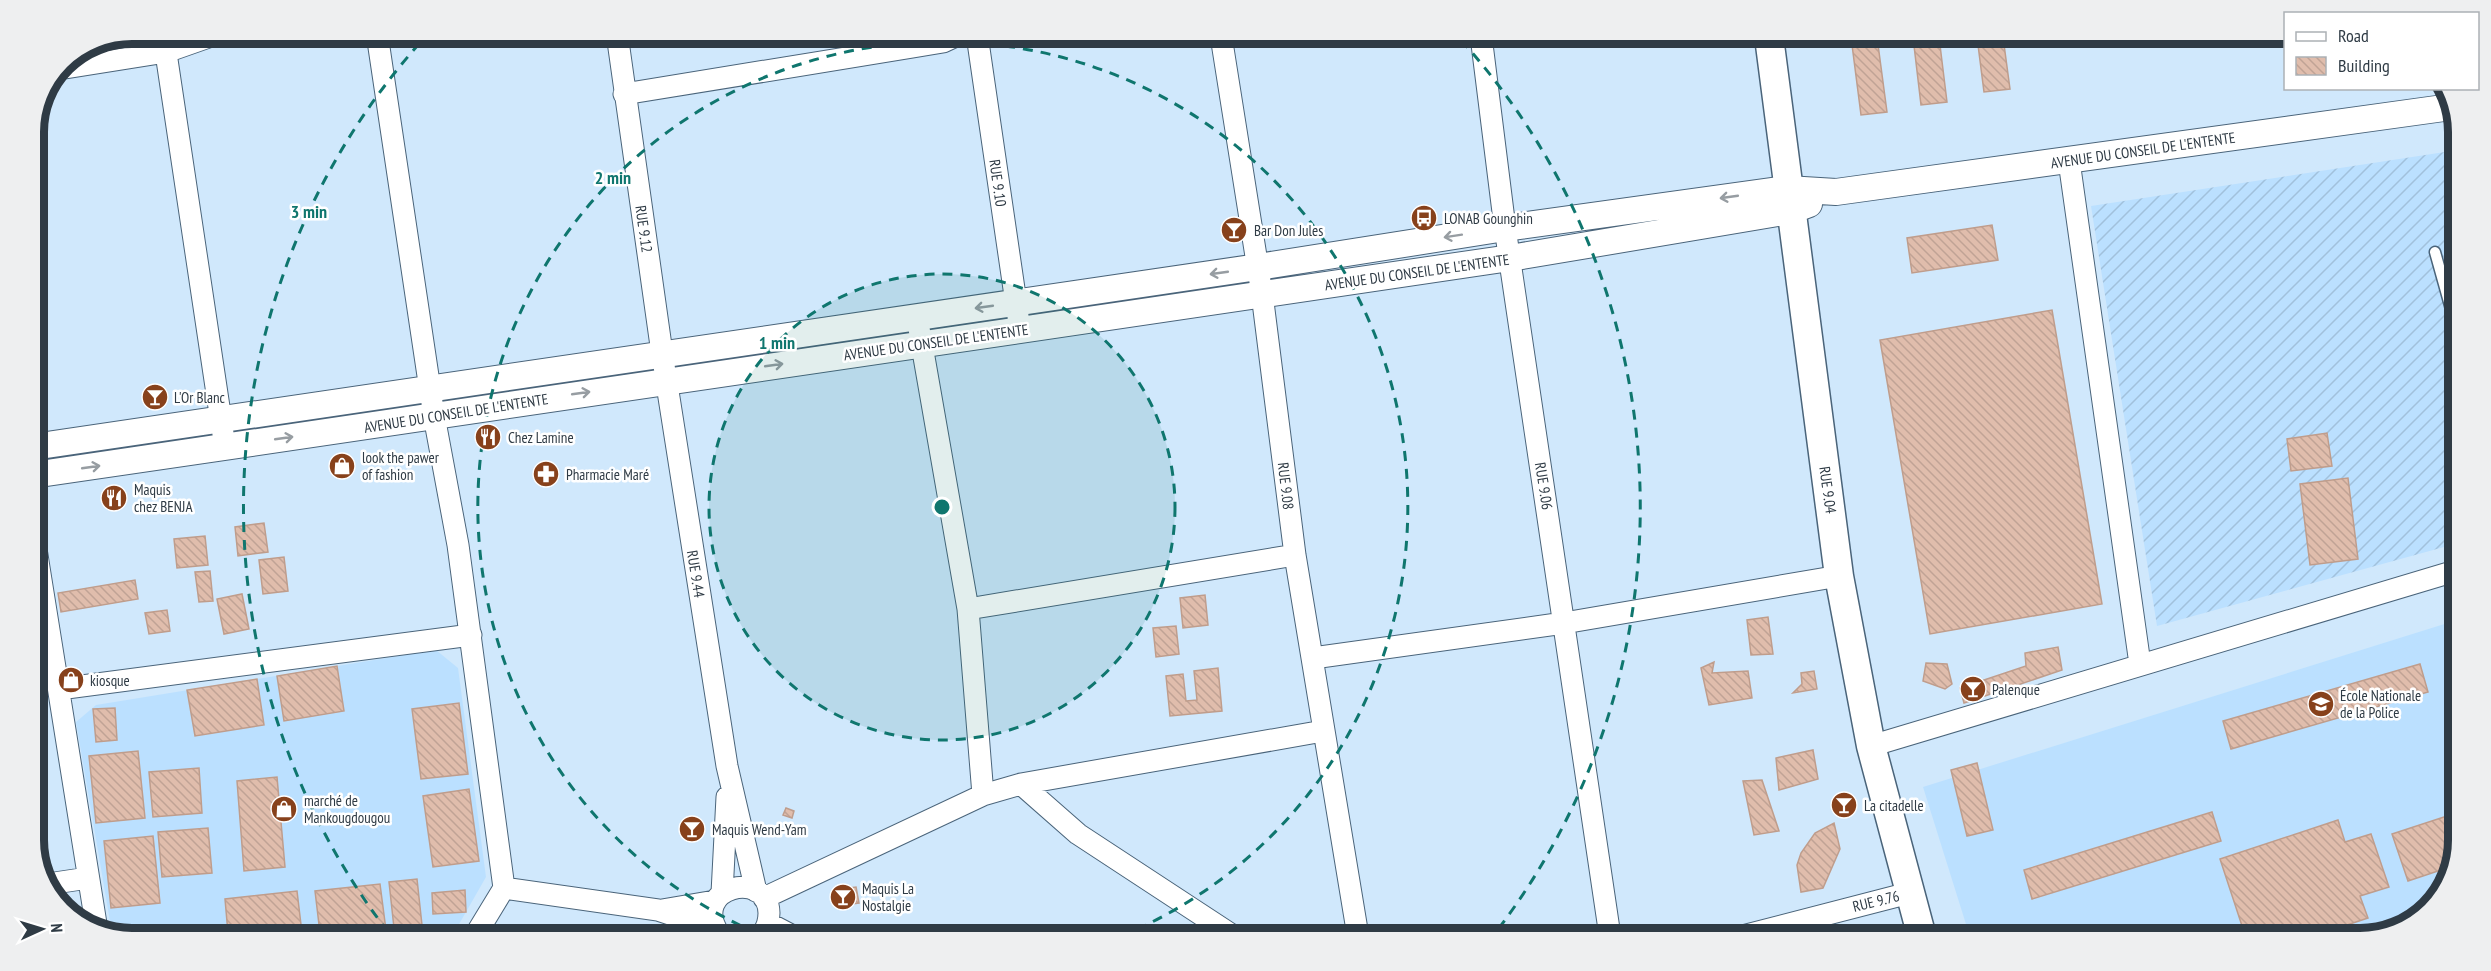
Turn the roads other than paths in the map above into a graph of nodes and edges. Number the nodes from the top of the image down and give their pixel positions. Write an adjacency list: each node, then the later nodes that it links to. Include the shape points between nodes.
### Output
1 (161, 44): 10 (street)
2 (165, 44): 29 (street)
3 (378, 44): 27 (street)
4 (618, 44): 11 (street, RUE 9.12)
5 (870, 44): 11 (street)
6 (978, 44): 21 (street, RUE 9.10)
7 (1222, 44): 18 (street, RUE 9.08)
8 (1482, 44): 15 (street, RUE 9.06)
9 (1770, 44): 14 (main road, RUE 9.04)
10 (74, 65)
11 (624, 94): 25 (street, RUE 9.12)
12 (2444, 107): 13 (street, AVENUE DU CONSEIL DE L'ENTENTE)
13 (2069, 161): 14 (street, AVENUE DU CONSEIL DE L'ENTENTE); 41 (street)
14 (1789, 200): 15 (street, AVENUE DU CONSEIL DE L'ENTENTE, one-way to 15); 17 (street, AVENUE DU CONSEIL DE L'ENTENTE); 35 (main road, RUE 9.04)
15 (1505, 228): 17 (street, RUE 9.06); 18 (street, AVENUE DU CONSEIL DE L'ENTENTE, one-way to 18)
16 (2435, 252): 20 (lane)
17 (1510, 258): 19 (street, AVENUE DU CONSEIL DE L'ENTENTE); 38 (street, RUE 9.06)
18 (1258, 267): 19 (street, RUE 9.08); 21 (street, AVENUE DU CONSEIL DE L'ENTENTE, one-way to 21)
19 (1262, 294): 23 (street, AVENUE DU CONSEIL DE L'ENTENTE); 33 (street, RUE 9.08)
20 (2447, 296)
21 (1016, 303): 22 (street, AVENUE DU CONSEIL DE L'ENTENTE, one-way to 22); 23 (street, RUE 9.10)
22 (917, 316): 24 (street); 25 (street, AVENUE DU CONSEIL DE L'ENTENTE)
23 (1020, 330): 24 (street, AVENUE DU CONSEIL DE L'ENTENTE)
24 (923, 343): 26 (street, AVENUE DU CONSEIL DE L'ENTENTE, one-way to 24); 37 (street)
25 (662, 353): 26 (street, RUE 9.12); 27 (street, AVENUE DU CONSEIL DE L'ENTENTE)
26 (666, 381): 28 (street, AVENUE DU CONSEIL DE L'ENTENTE, one-way to 26); 45 (street, RUE 9.44)
27 (430, 389): 28 (street); 29 (street, AVENUE DU CONSEIL DE L'ENTENTE)
28 (434, 416): 31 (street, AVENUE DU CONSEIL DE L'ENTENTE, one-way to 28); 39 (street)
29 (221, 419): 30 (street, AVENUE DU CONSEIL DE L'ENTENTE); 31 (street)
30 (43, 445)
31 (225, 447): 32 (street, AVENUE DU CONSEIL DE L'ENTENTE, one-way to 31)
32 (43, 473)
33 (1295, 555): 37 (street); 40 (street, RUE 9.08)
34 (2448, 573): 41 (street)
35 (1839, 576): 38 (street); 44 (main road, RUE 9.04)
36 (44, 595): 42 (street)
37 (968, 609): 47 (street)
38 (1564, 622): 40 (street); 59 (street, RUE 9.06)
39 (471, 635): 42 (street); 50 (street)
40 (1313, 658): 43 (street, RUE 9.08)
41 (2140, 664): 44 (street)
42 (59, 689): 48 (street)
43 (1323, 731): 46 (street); 58 (street, RUE 9.08)
44 (1871, 746): 51 (main road, RUE 9.04)
45 (726, 766): 52 (street); 53 (street, via 728,803)
46 (1021, 784): 47 (street); 57 (street, via 1078,834)
47 (983, 795): 52 (street)
48 (88, 878): 49 (street); 54 (street)
49 (55, 883)
50 (504, 888): 53 (street, via 658,910 685,919); 55 (street)
51 (1909, 892): 60 (street, RUE 9.76); 61 (main road, RUE 9.04)
52 (760, 894): 53 (street, via 744,886 732,887); 56 (street, via 769,909)
53 (717, 912)
54 (95, 919)
55 (480, 928)
56 (765, 928)
57 (1221, 928)
58 (1357, 928)
59 (1609, 928)
60 (1770, 928)
61 (1919, 928)

